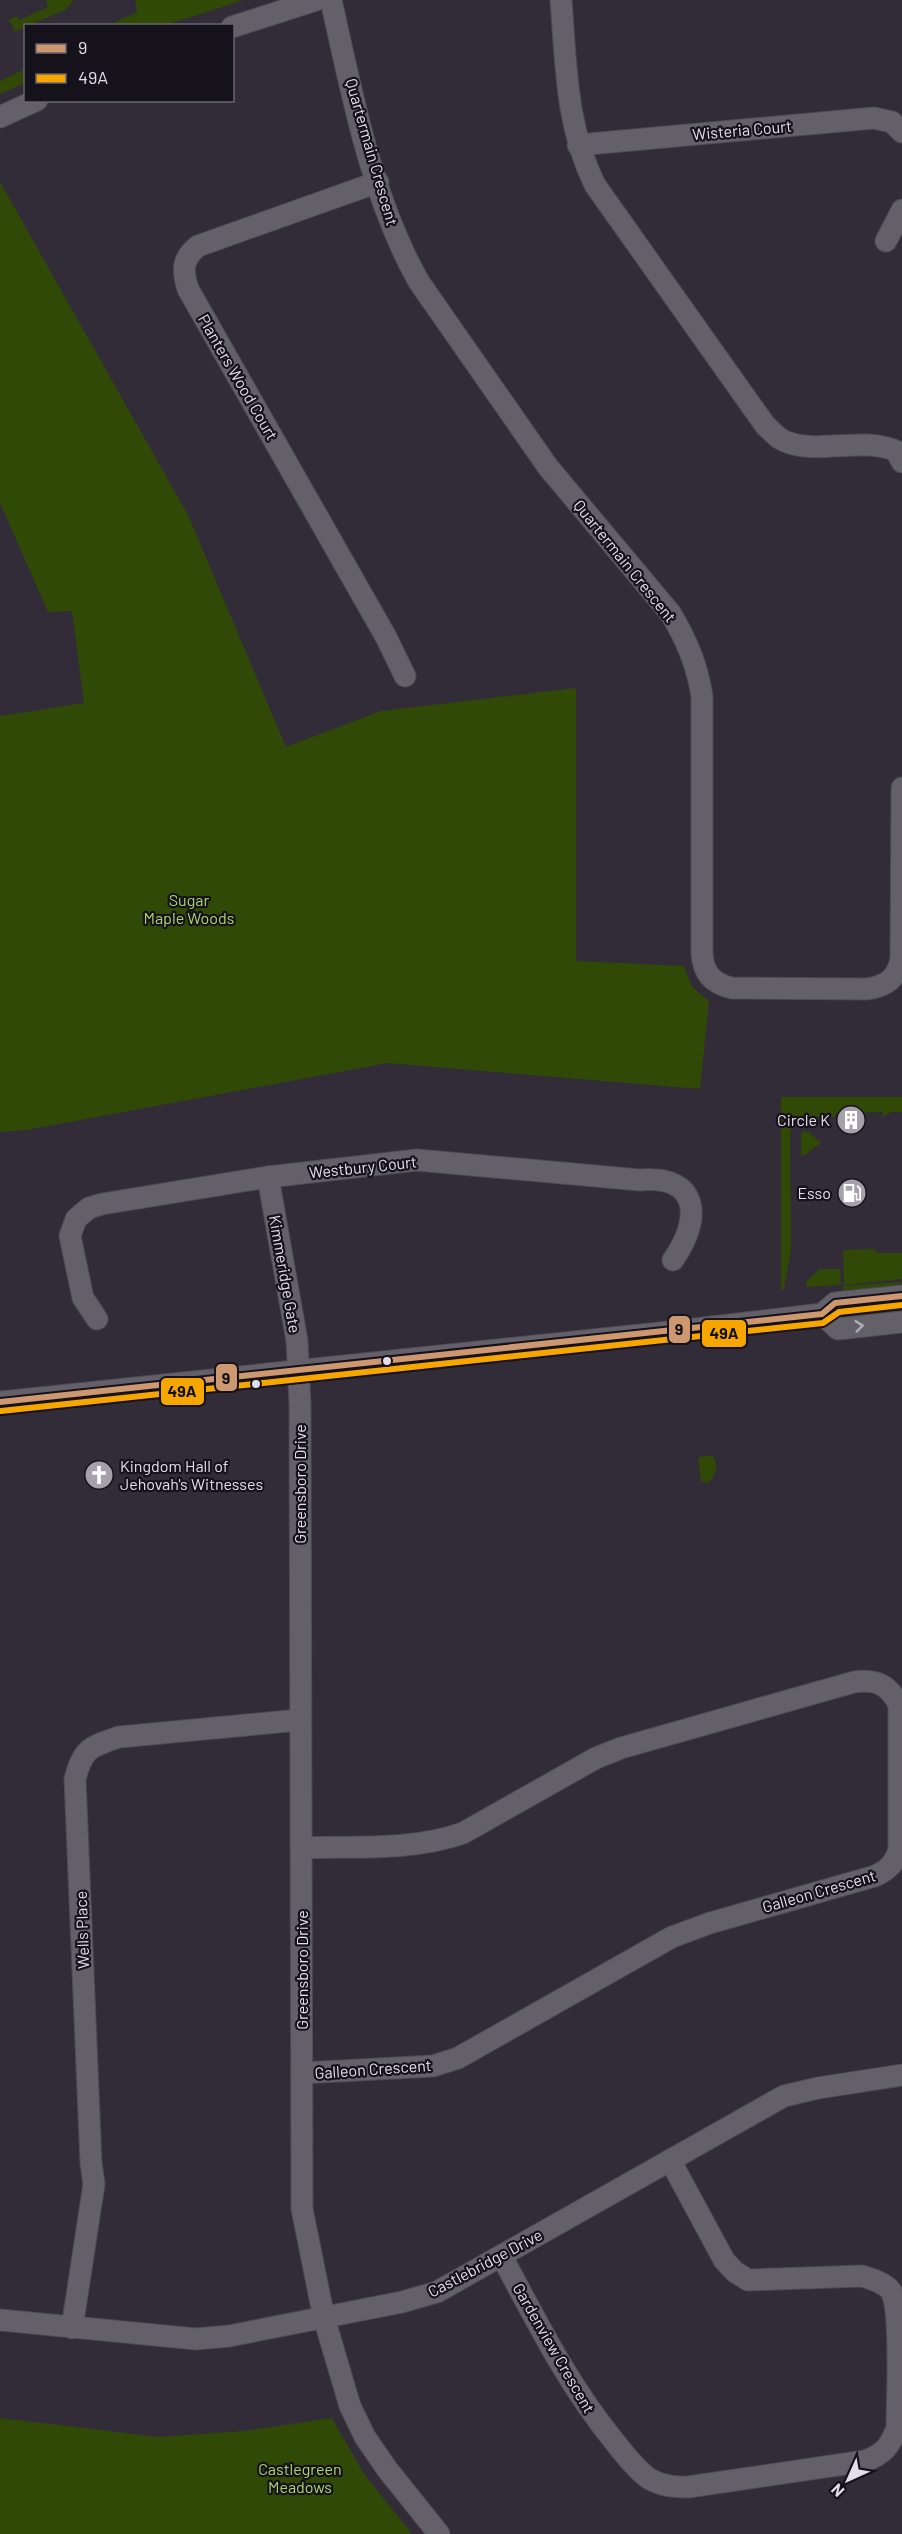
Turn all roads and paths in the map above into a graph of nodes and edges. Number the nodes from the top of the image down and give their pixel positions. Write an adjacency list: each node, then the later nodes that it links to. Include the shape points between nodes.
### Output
1 (316, 0): 4 (street)
2 (331, 0): 9 (street, Quartermain Crescent)
3 (561, 0): 8 (street, via 570,112)
4 (234, 26)
5 (33, 102): 6 (street)
6 (0, 117)
7 (902, 132): 8 (street, Wisteria Court, via 892,122 874,118)
8 (578, 145): 12 (street, via 595,185 765,425 793,444 873,445 896,451)
9 (378, 182): 13 (street, Planters Wood Court, via 217,238 198,246 183,263 188,289); 14 (street, Quartermain Crescent, via 397,237 419,282 526,438 671,614 687,642 698,670 702,696 702,953 706,973 732,988 867,989 888,984 901,958)
10 (902, 210): 11 (street)
11 (886, 241)
12 (902, 462)
13 (405, 676)
14 (902, 788)
15 (268, 1177): 16 (street, Westbury Court, via 417,1160 640,1180 661,1178 678,1185 690,1200 687,1238); 19 (street, Westbury Court, via 89,1208 76,1219 70,1236 83,1298); 21 (street, Kimmeridge Gate)
16 (674, 1260)
17 (902, 1296): 18 (street, via 835,1303)
18 (822, 1314): 20 (street, one-way to 20, via 838,1329); 21 (street)
19 (97, 1319)
20 (902, 1322)
21 (299, 1371): 22 (street); 23 (street, Greensboro Drive)
22 (0, 1402)
23 (300, 1720): 24 (street, Greensboro Drive); 31 (street, Wells Place, via 118,1737 94,1746 80,1759 75,1779 94,2184)
24 (302, 1848): 25 (street, Greensboro Drive); 25 (street, Galleon Crescent, via 446,1839 621,1748 854,1682 877,1681 899,1705 899,1850 886,1871 672,1937 458,2058 433,2066)
25 (302, 2073): 29 (street, Greensboro Drive, via 302,2209)
26 (902, 2075): 27 (street, Castlebridge Drive, via 784,2096)
27 (670, 2160): 28 (street, Castlebridge Drive); 28 (street, Gardenview Crescent, via 724,2260 748,2280 862,2276 891,2291 898,2310 897,2428 890,2445 879,2456 688,2487 669,2487 649,2478 594,2417)
28 (502, 2257): 29 (street, Castlebridge Drive, via 437,2292)
29 (324, 2318): 31 (street, Castlebridge Drive, via 196,2339); 32 (street, Greensboro Drive, via 350,2406 365,2437)
30 (0, 2320): 31 (street, Castlebridge Drive)
31 (72, 2328)
32 (439, 2534)

